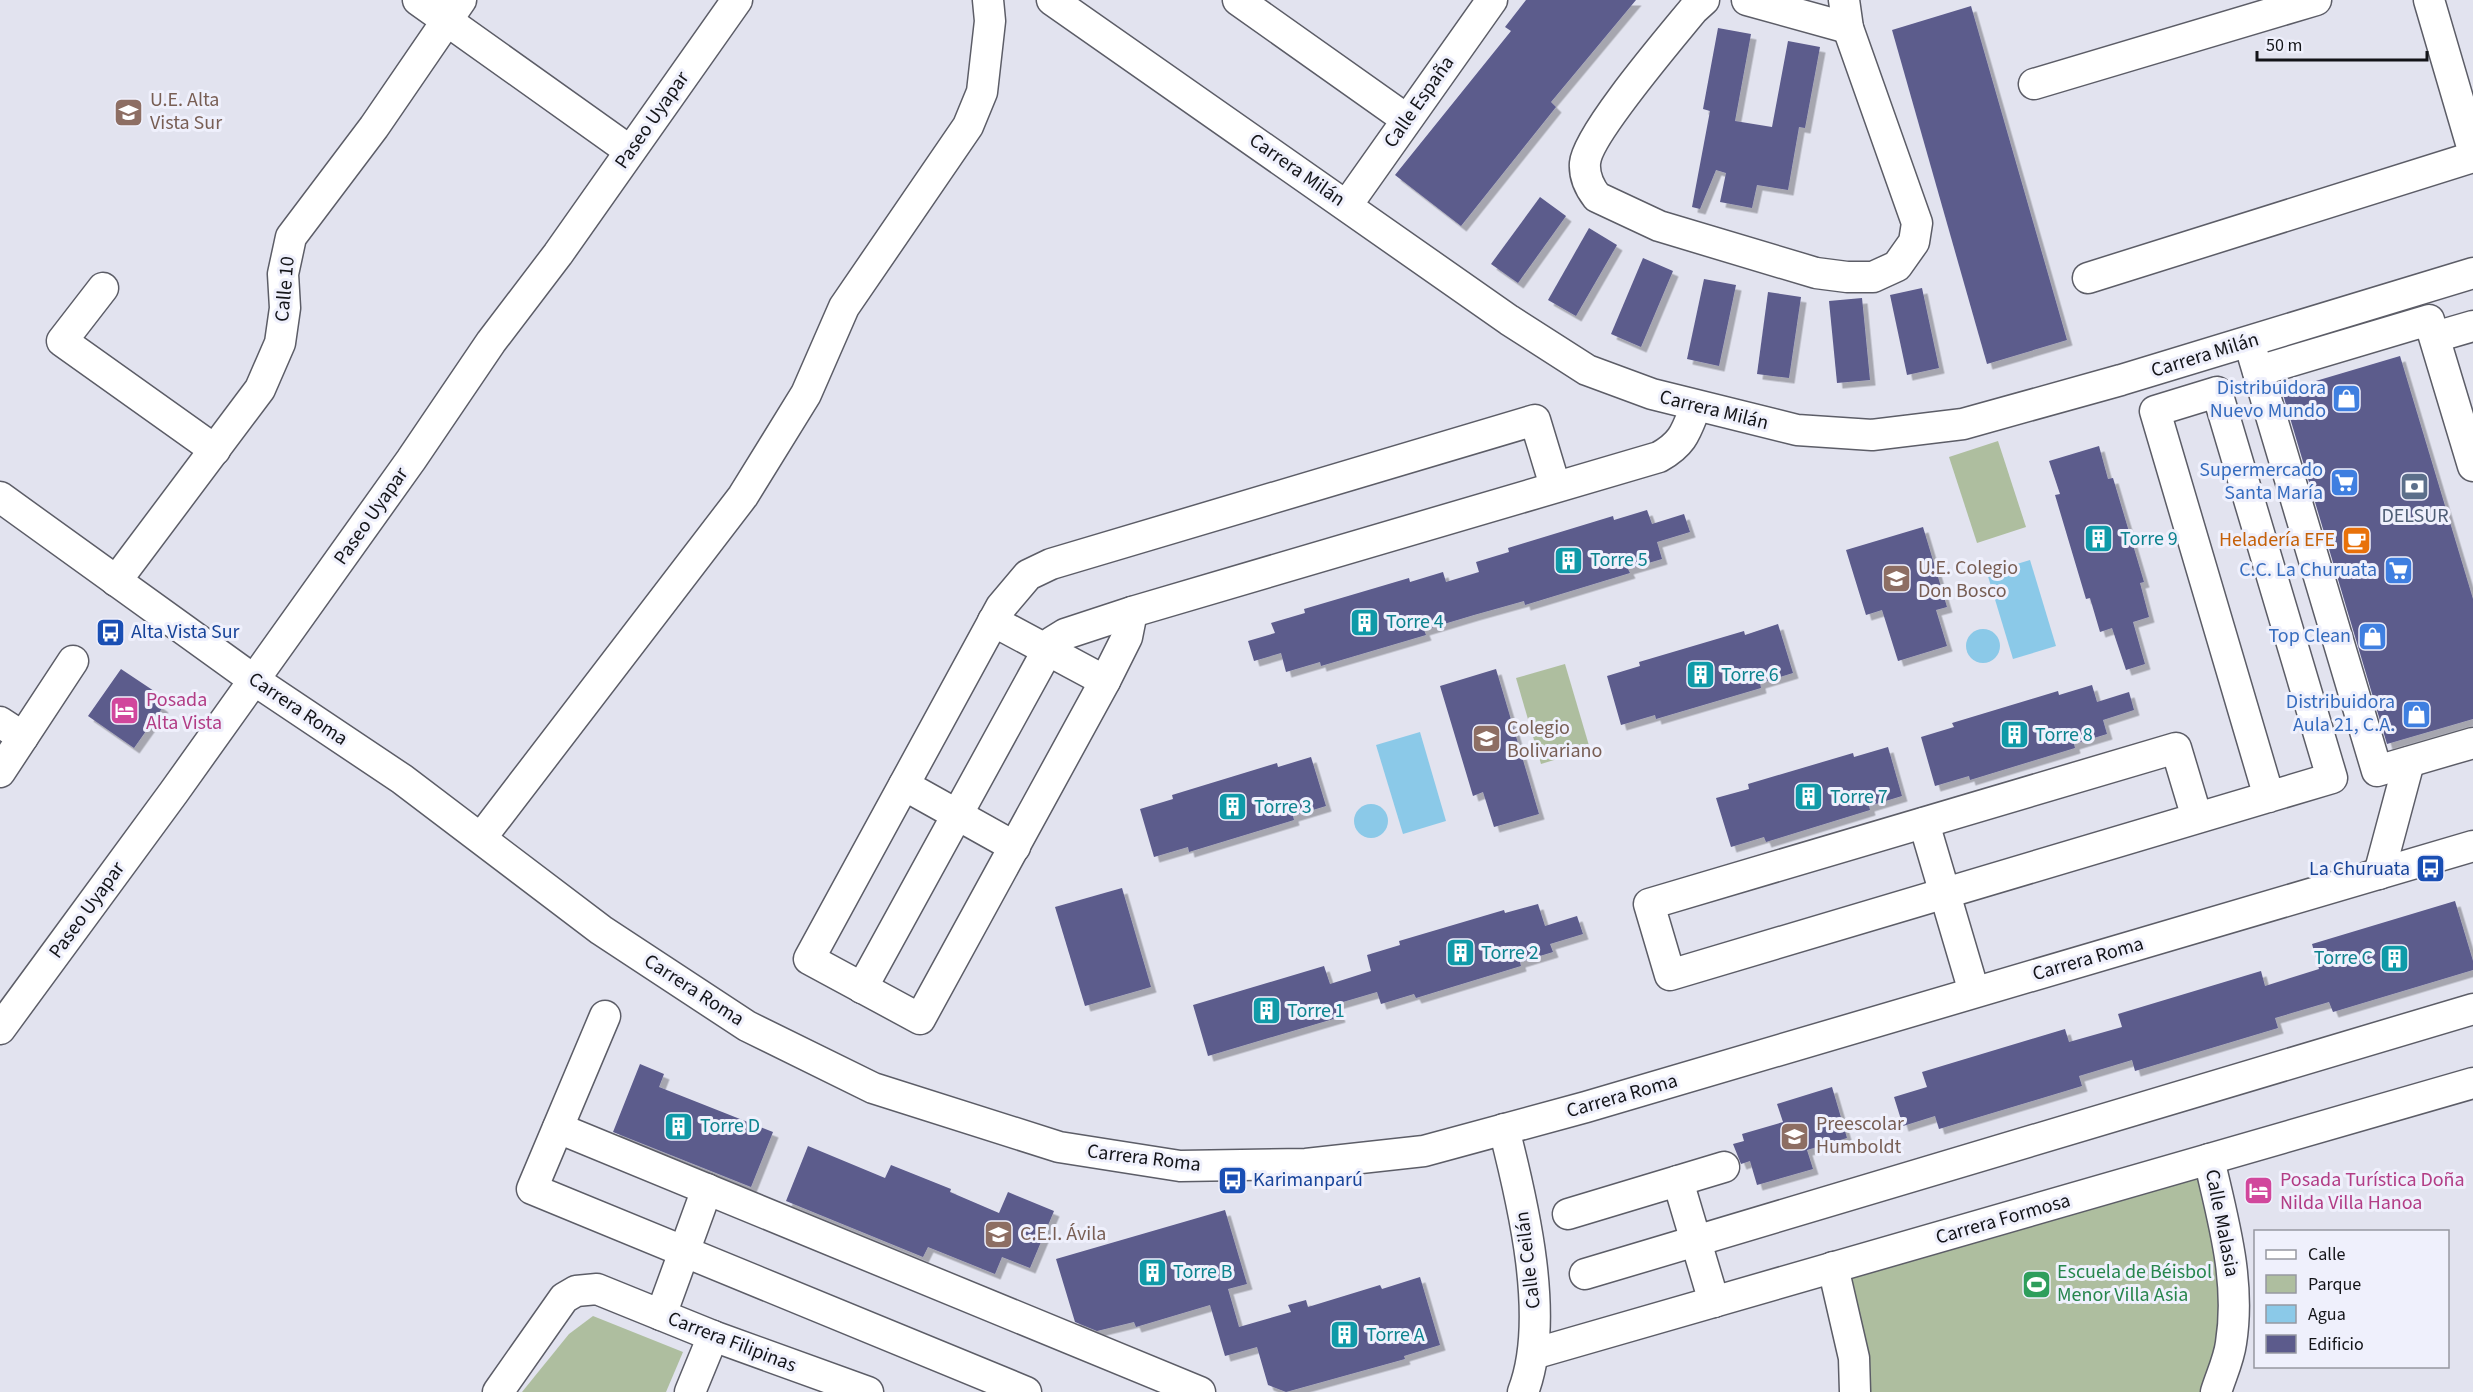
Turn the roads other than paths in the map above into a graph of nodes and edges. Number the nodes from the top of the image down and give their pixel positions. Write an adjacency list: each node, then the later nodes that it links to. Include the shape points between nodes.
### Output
1 (418, 0): 11 (street)
2 (737, 0): 16 (street, Paseo Uyapar)
3 (988, 0): 47 (street, via 990,21 982,92 968,126 844,307 806,394 743,496)
4 (1052, 0): 18 (street, Carrera Milán)
5 (1238, 0): 14 (street)
6 (1492, 0): 14 (street, Calle España)
7 (1704, 0): 12 (street, via 1594,138 1585,163 1591,188 1597,197 1659,226 1816,273 1873,277 1897,266 1907,255 1917,223)
8 (1747, 0): 12 (street)
9 (2316, 0): 13 (street)
10 (2428, 0): 15 (street)
11 (454, 10): 16 (street); 27 (street, Calle 10, via 374,127 291,237 283,274 285,308 280,342 260,389)
12 (1846, 14)
13 (2034, 84)
14 (1406, 119): 18 (street, Calle España)
15 (2473, 150)
16 (630, 151): 36 (street, Paseo Uyapar)
17 (2473, 157): 20 (street)
18 (1347, 205): 26 (street, Carrera Milán, via 1587,370)
19 (2473, 273): 24 (street, Carrera Milán)
20 (2088, 278)
21 (103, 288): 27 (street, via 63,341)
22 (2473, 326): 23 (street)
23 (2434, 338): 25 (street, via 2429,320); 28 (street)
24 (2249, 342): 25 (street); 26 (street, Carrera Milán, via 1963,424 1872,435 1797,430)
25 (2258, 371): 40 (street, via 2378,771)
26 (1695, 406): 29 (street, via 1683,438 1659,457)
27 (215, 450): 31 (street, Calle 10)
28 (2473, 466)
29 (1555, 486): 32 (street); 33 (street, via 1535,420 1038,569 1018,585)
30 (0, 497): 31 (street, Carrera Roma)
31 (116, 581): 36 (street, Carrera Roma)
32 (1132, 612): 34 (street, via 1065,634); 37 (street, via 1127,637)
33 (993, 621): 34 (street); 42 (street)
34 (1047, 650): 37 (street); 44 (street)
35 (73, 661): 38 (street)
36 (254, 680): 47 (street, Carrera Roma, via 402,779); 55 (street, Paseo Uyapar)
37 (1105, 681): 49 (street)
38 (11, 730): 41 (street)
39 (2473, 743): 40 (street)
40 (2409, 762): 50 (street)
41 (0, 772)
42 (904, 785): 44 (street); 52 (street, via 809,959)
43 (2269, 797): 43 (street, via 2155,411 2217,392 2332,778); 45 (street)
44 (957, 815): 49 (street); 52 (street)
45 (2197, 818): 46 (street, via 2176,748); 51 (street)
46 (1924, 823): 51 (street); 51 (street, via 1649,904 1670,975)
47 (481, 838): 59 (street, Carrera Roma, via 602,930 747,1026 873,1088 1059,1147 1180,1166 1306,1164 1424,1151)
48 (2473, 846): 50 (street, Carrera Roma)
49 (1015, 847): 52 (street, via 920,1019)
50 (2379, 874): 53 (street, Carrera Roma)
51 (1945, 893): 53 (street)
52 (862, 988)
53 (1974, 992): 59 (street, Carrera Roma)
54 (2473, 1009): 65 (street)
55 (4, 1015)
56 (605, 1016): 58 (street)
57 (2473, 1083): 60 (street, Carrera Formosa)
58 (558, 1128): 63 (street); 66 (street, via 532,1189)
59 (1504, 1129): 72 (street, Calle Ceilán, via 1529,1251 1535,1323)
60 (2210, 1160): 67 (street, Carrera Formosa); 80 (street, Calle Malasia, via 2235,1298 2231,1345)
61 (1724, 1167): 62 (street)
62 (1678, 1181): 64 (street); 65 (street)
63 (707, 1189): 66 (street); 77 (street)
64 (1568, 1214)
65 (1696, 1241): 68 (street); 69 (street)
66 (684, 1251): 70 (street); 76 (street)
67 (1833, 1268): 69 (street, Carrera Formosa); 79 (street, via 1854,1358)
68 (1586, 1274)
69 (1714, 1302): 72 (street, Carrera Formosa)
70 (661, 1315): 71 (street, Carrera Filipinas); 73 (street, Carrera Filipinas, via 597,1289 576,1291 564,1298)
71 (713, 1336): 74 (street); 75 (street, Carrera Filipinas)
72 (1533, 1354): 78 (street, Calle Ceilán)
73 (498, 1392)
74 (690, 1392)
75 (868, 1392)
76 (1026, 1392)
77 (1200, 1392)
78 (1523, 1392)
79 (1855, 1392)
80 (2216, 1392)

